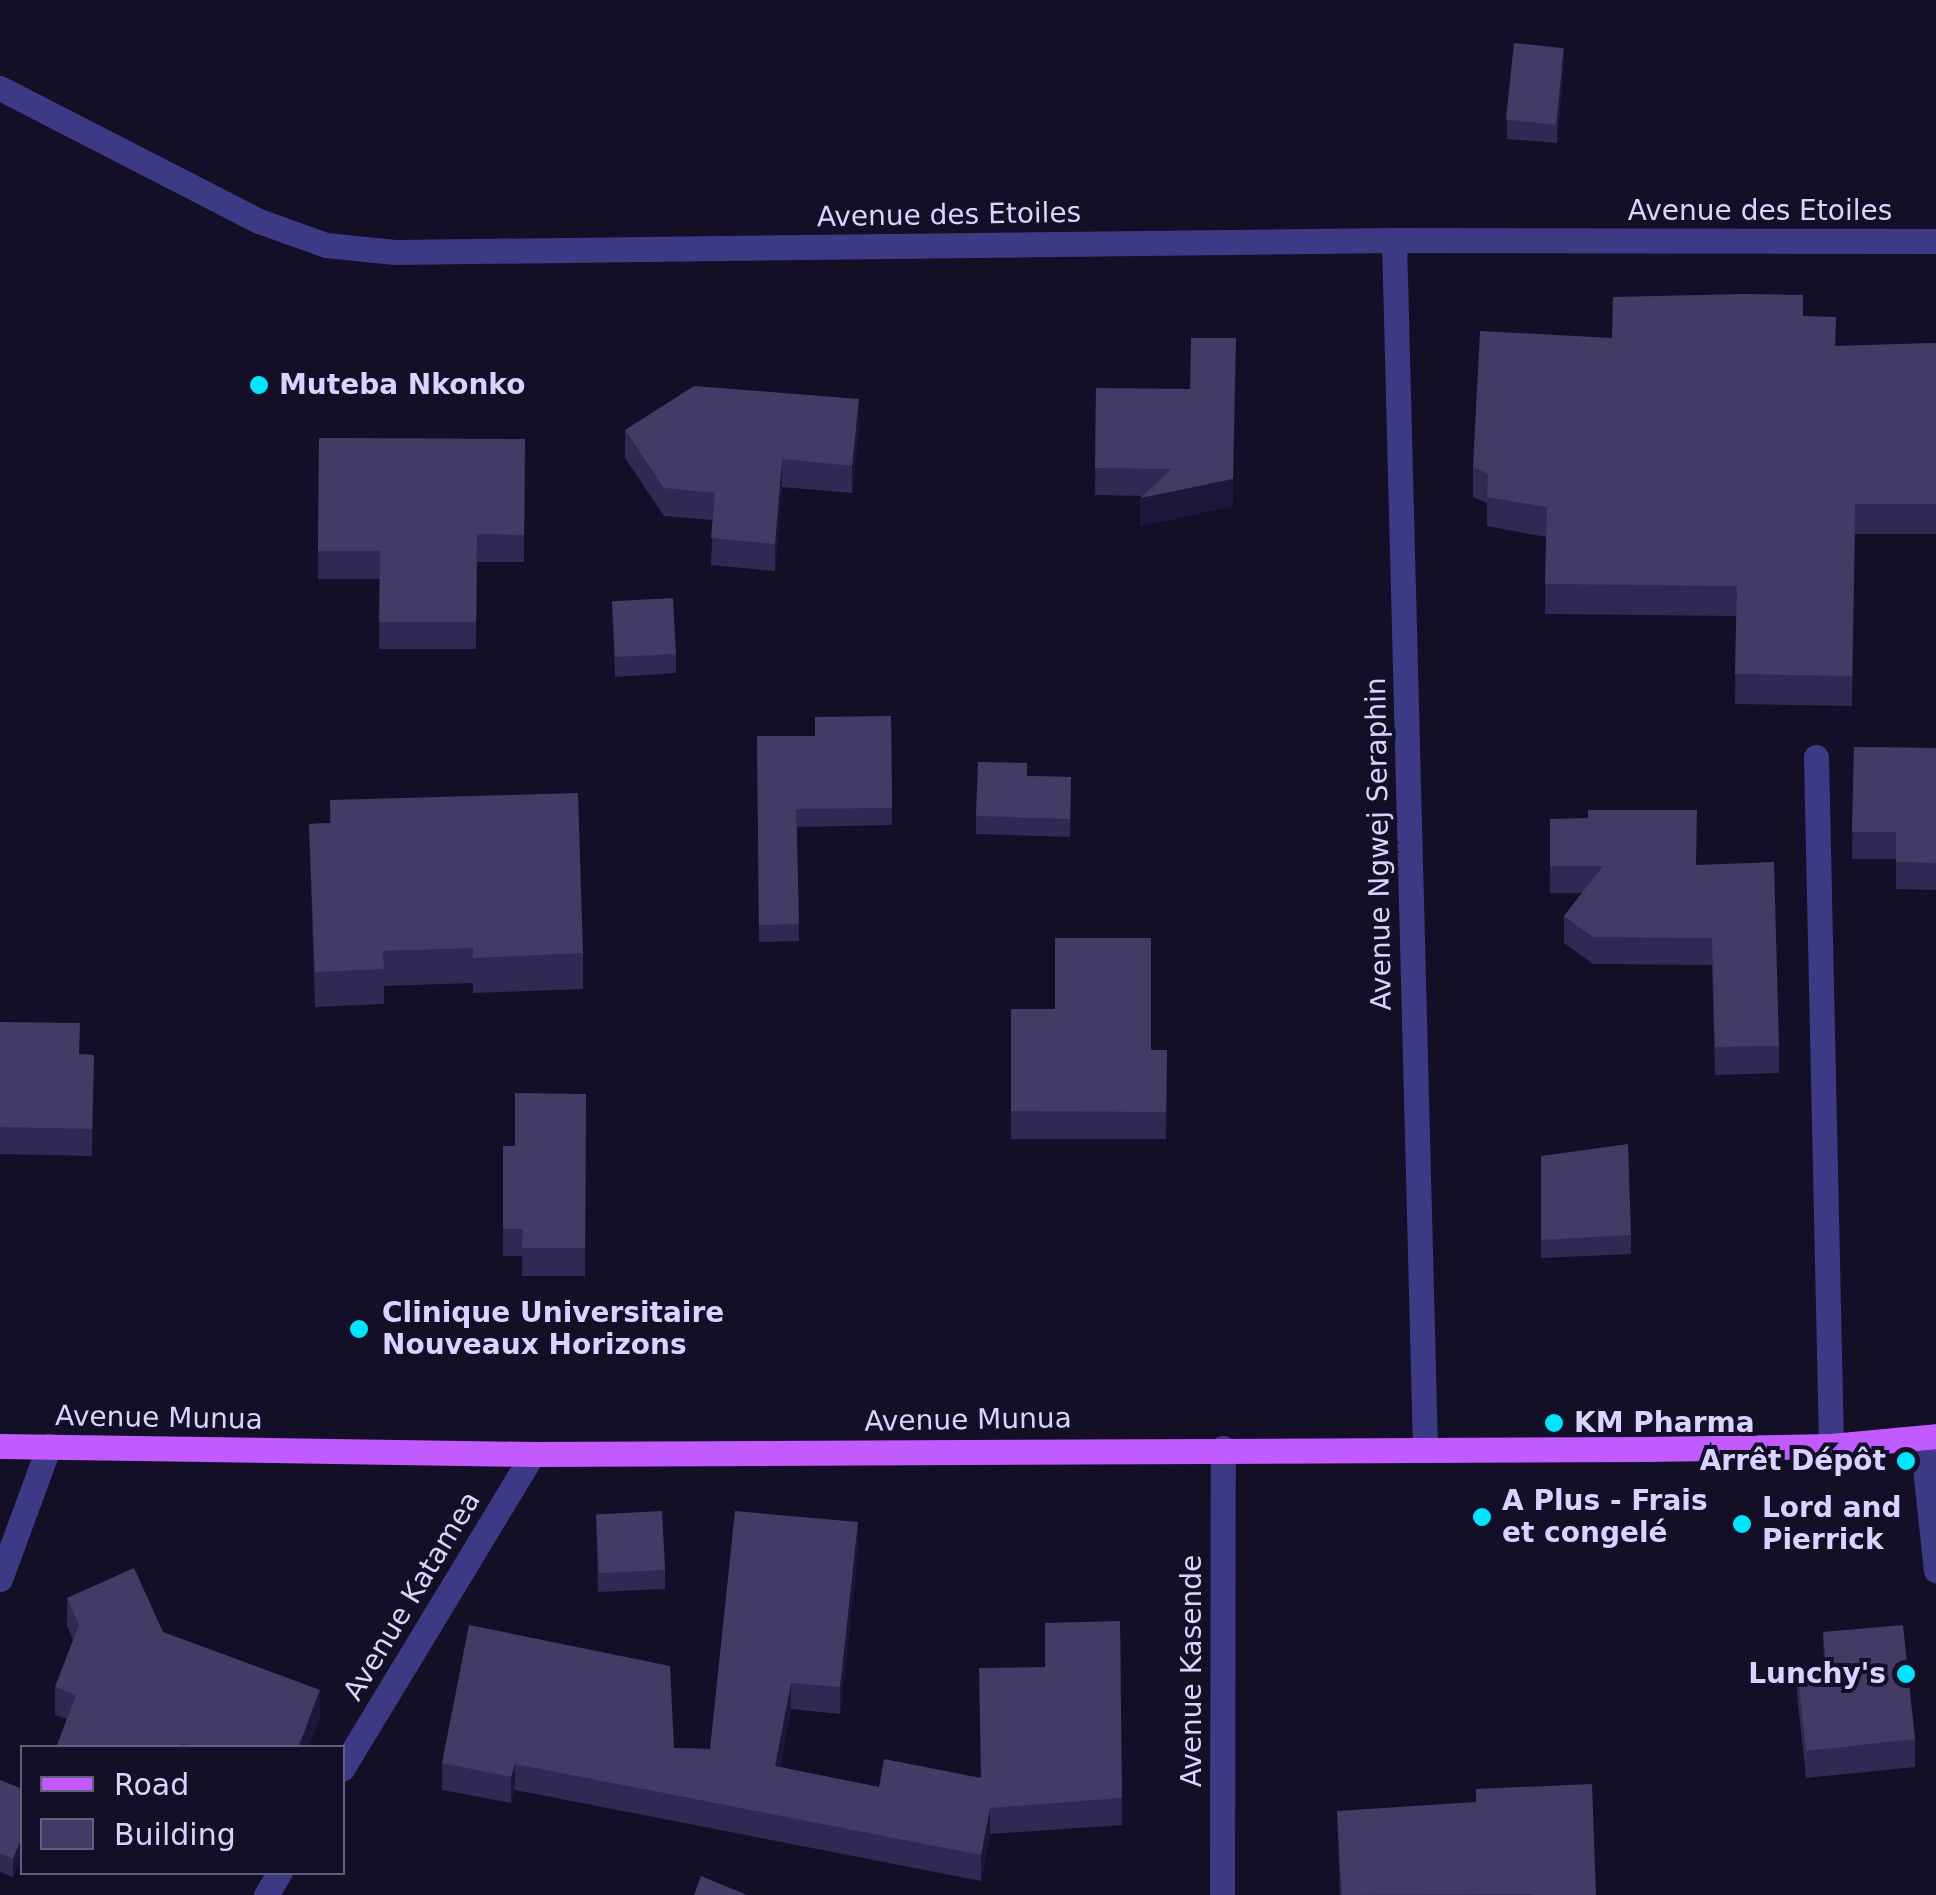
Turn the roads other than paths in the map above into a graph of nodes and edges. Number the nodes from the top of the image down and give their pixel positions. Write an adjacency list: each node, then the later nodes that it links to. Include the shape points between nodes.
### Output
1 (0, 88): 2 (street, Avenue des Etoiles, via 259,221 326,245 395,252)
2 (1394, 240): 3 (street, Avenue des Etoiles); 8 (street, Avenue Ngwej Seraphin)
3 (1936, 242)
4 (1816, 757): 9 (street)
5 (1929, 1438): 9 (main road, Avenue Munua); 12 (street)
6 (0, 1446): 7 (main road, Avenue Munua)
7 (49, 1446): 11 (main road, Avenue Munua); 13 (street)
8 (1425, 1446): 9 (main road, Avenue Munua); 10 (main road, Avenue Munua)
9 (1832, 1446)
10 (1223, 1448): 11 (main road, Avenue Munua); 15 (street, Avenue Kasende)
11 (533, 1454): 14 (street, Avenue Katamea)
12 (1936, 1570)
13 (0, 1579)
14 (345, 1764)
15 (1222, 1895)

